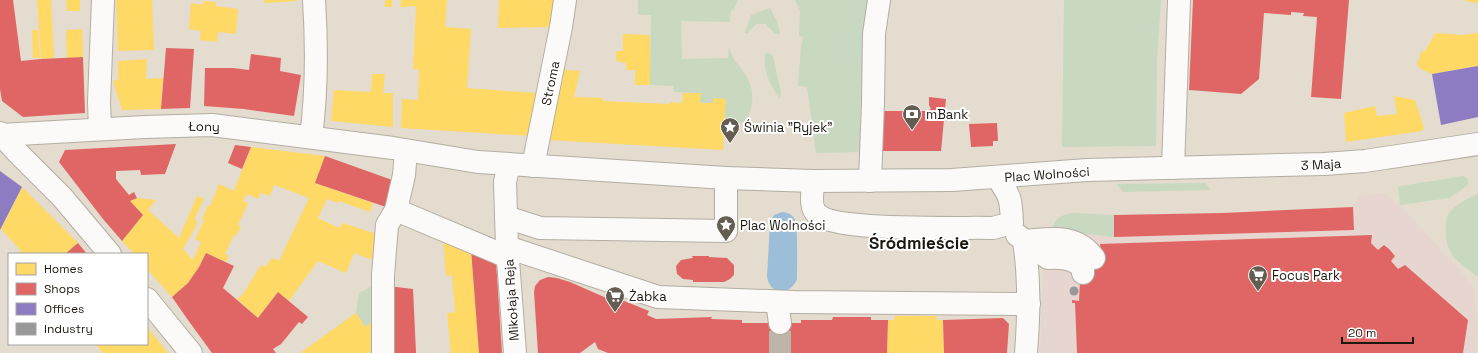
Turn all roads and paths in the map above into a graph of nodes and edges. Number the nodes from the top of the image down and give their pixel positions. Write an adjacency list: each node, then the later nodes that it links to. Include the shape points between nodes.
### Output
1 (103, 0): 6 (street)
2 (314, 0): 8 (street, via 316,93)
3 (565, 0): 12 (street, Stroma)
4 (879, 0): 17 (street, via 874,34)
5 (1179, 0): 13 (street)
6 (100, 129): 7 (street, Łony); 8 (street, Łony, via 212,125)
7 (0, 134): 23 (street, via 62,197)
8 (311, 137): 10 (street, Łony)
9 (1478, 144): 13 (street, 3 Maja, via 1344,162)
10 (406, 150): 11 (street, Plac Wolności, via 478,162); 18 (street, via 404,176)
11 (509, 164): 12 (street, Plac Wolności); 19 (street, Mikołaja Reja, via 505,182)
12 (533, 166): 15 (street, Plac Wolności)
13 (1167, 168): 14 (street, Plac Wolności, via 1087,170)
14 (997, 177): 17 (street, Plac Wolności); 20 (street, via 1009,195)
15 (726, 178): 16 (street, Plac Wolności); 19 (street, via 726,231 540,228)
16 (813, 181): 17 (street, Plac Wolności); 20 (street, via 813,207 817,214 846,224 993,228)
17 (870, 181)
18 (396, 210): 22 (street); 30 (street, via 387,225 383,268)
19 (506, 217): 22 (street, Mikołaja Reja)
20 (1012, 223): 21 (street, via 1016,234)
21 (1024, 241): 24 (street, via 1069,240 1082,245); 27 (street, via 1028,265)
22 (507, 252): 26 (street, via 658,298); 31 (street, Mikołaja Reja)
23 (109, 253)
24 (1089, 265)
25 (148, 299): 29 (street)
26 (777, 302): 27 (street); 28 (street)
27 (1029, 304): 32 (street)
28 (780, 323)
29 (191, 353)
30 (383, 353)
31 (515, 353)
32 (1026, 353)

